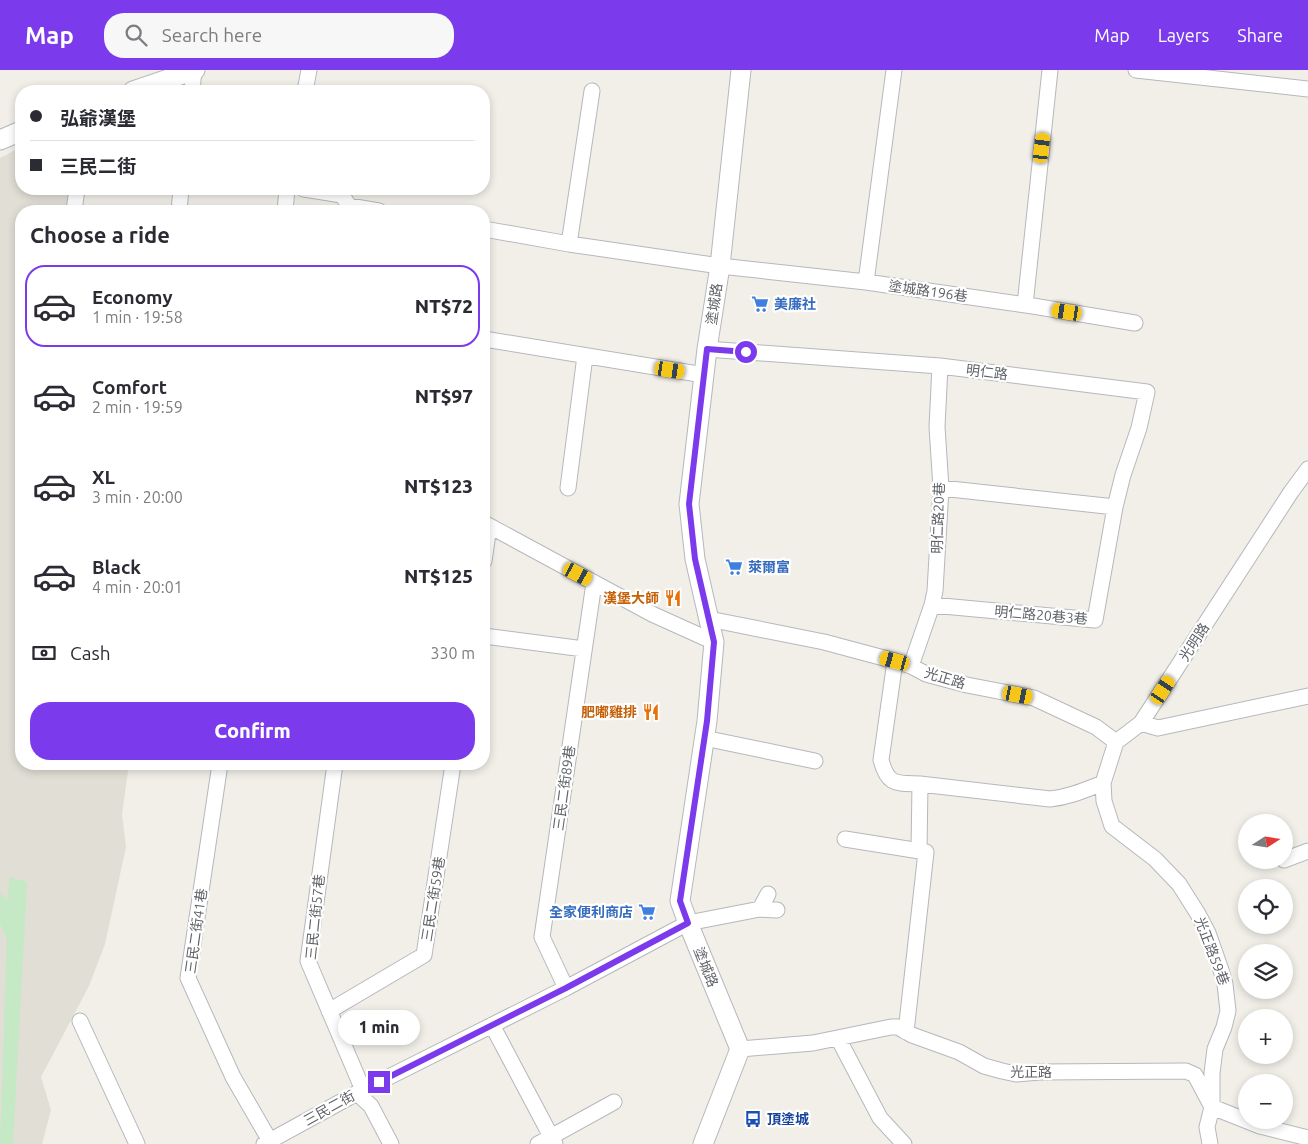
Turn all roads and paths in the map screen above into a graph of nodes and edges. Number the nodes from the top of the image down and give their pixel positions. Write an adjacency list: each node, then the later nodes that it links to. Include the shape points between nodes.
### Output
1 (194, 70): 7 (street); 8 (street)
2 (309, 70): 9 (street)
3 (741, 70): 19 (street, 塗城路)
4 (894, 70): 20 (street)
5 (1050, 70): 21 (street)
6 (1136, 70): 10 (street)
7 (151, 85)
8 (193, 85)
9 (306, 85)
10 (1308, 89)
11 (592, 91): 18 (street)
12 (15, 134): 13 (street)
13 (0, 140)
14 (342, 195): 15 (street); 16 (street)
15 (341, 205)
16 (348, 205)
17 (490, 230): 18 (street, 塗城路196巷)
18 (569, 244): 19 (street, 塗城路196巷)
19 (720, 266): 20 (street, 塗城路196巷); 24 (street, 塗城路)
20 (866, 282): 21 (street, 塗城路196巷)
21 (1025, 305): 22 (street, 塗城路196巷)
22 (1135, 323)
23 (490, 340): 25 (street)
24 (707, 349): 26 (street, 明仁路); 27 (street, 塗城路)
25 (585, 356): 27 (street); 29 (street)
26 (940, 366): 30 (street, 明仁路20巷, via 937,427); 31 (street, 明仁路, via 1147,392)
27 (704, 375): 35 (street, 塗城路, via 689,504 695,559)
28 (1308, 469): 42 (street, 光明路)
29 (568, 488)
30 (940, 488): 31 (street); 34 (street, 明仁路20巷)
31 (1115, 507): 34 (street, 明仁路20巷3巷, via 1095,620)
32 (490, 526): 33 (street)
33 (594, 583): 37 (street); 38 (street, 三民二街89巷)
34 (932, 605): 40 (street, 明仁路20巷)
35 (709, 619): 37 (street, 塗城路); 39 (street, 光正路, via 824,642)
36 (490, 637): 38 (street)
37 (714, 642): 43 (street, 塗城路)
38 (584, 649): 59 (street, 三民二街89巷, via 542,937)
39 (895, 661): 40 (street, 光正路); 50 (street, via 881,760 890,779)
40 (911, 666): 44 (street, 光正路, via 926,674 967,685 1034,698 1096,727)
41 (1308, 696): 42 (street, via 1158,728)
42 (1142, 723): 44 (street)
43 (704, 738): 45 (street); 58 (street, 塗城路, via 680,901)
44 (1116, 742): 49 (street, 光正路59巷)
45 (816, 761)
46 (219, 770): 70 (street, 三民二街41巷, via 188,978)
47 (334, 770): 60 (street, 三民二街57巷, via 308,961)
48 (452, 770): 60 (street, 三民二街59巷, via 424,955)
49 (1103, 783): 50 (street, via 1063,797 1050,798); 68 (street, 光正路59巷, via 1104,801 1112,826 1155,859 1179,884 1208,933 1222,970 1228,1012 1215,1049)
50 (920, 784): 52 (street)
51 (845, 839): 52 (street)
52 (919, 851): 63 (street, via 926,852)
53 (1308, 851): 54 (street)
54 (1293, 857)
55 (768, 894): 56 (street)
56 (760, 909): 57 (street, 三民二街); 58 (street, 三民二街)
57 (778, 910)
58 (688, 923): 59 (street, 三民二街); 65 (street, 塗城路)
59 (566, 988): 62 (street, 三民二街)
60 (329, 1011): 66 (street, 三民二街57巷)
61 (80, 1021): 72 (street)
62 (492, 1025): 66 (street, 三民二街); 71 (street)
63 (906, 1032): 64 (street, 光正路, via 891,1027); 68 (street, 光正路, via 959,1052 984,1066 1016,1074 1186,1071 1195,1075)
64 (838, 1038): 65 (street, 光正路); 75 (street, via 880,1118)
65 (740, 1049): 74 (street)
66 (360, 1091): 70 (street, 三民二街); 73 (street, 三民二街57巷)
67 (614, 1102): 71 (street)
68 (1212, 1107): 69 (street, via 1260,1126); 76 (street, 光正路59巷, via 1207,1127)
69 (1308, 1138)
70 (267, 1142)
71 (548, 1142)
72 (137, 1144)
73 (391, 1144)
74 (703, 1144)
75 (904, 1144)
76 (1210, 1144)

